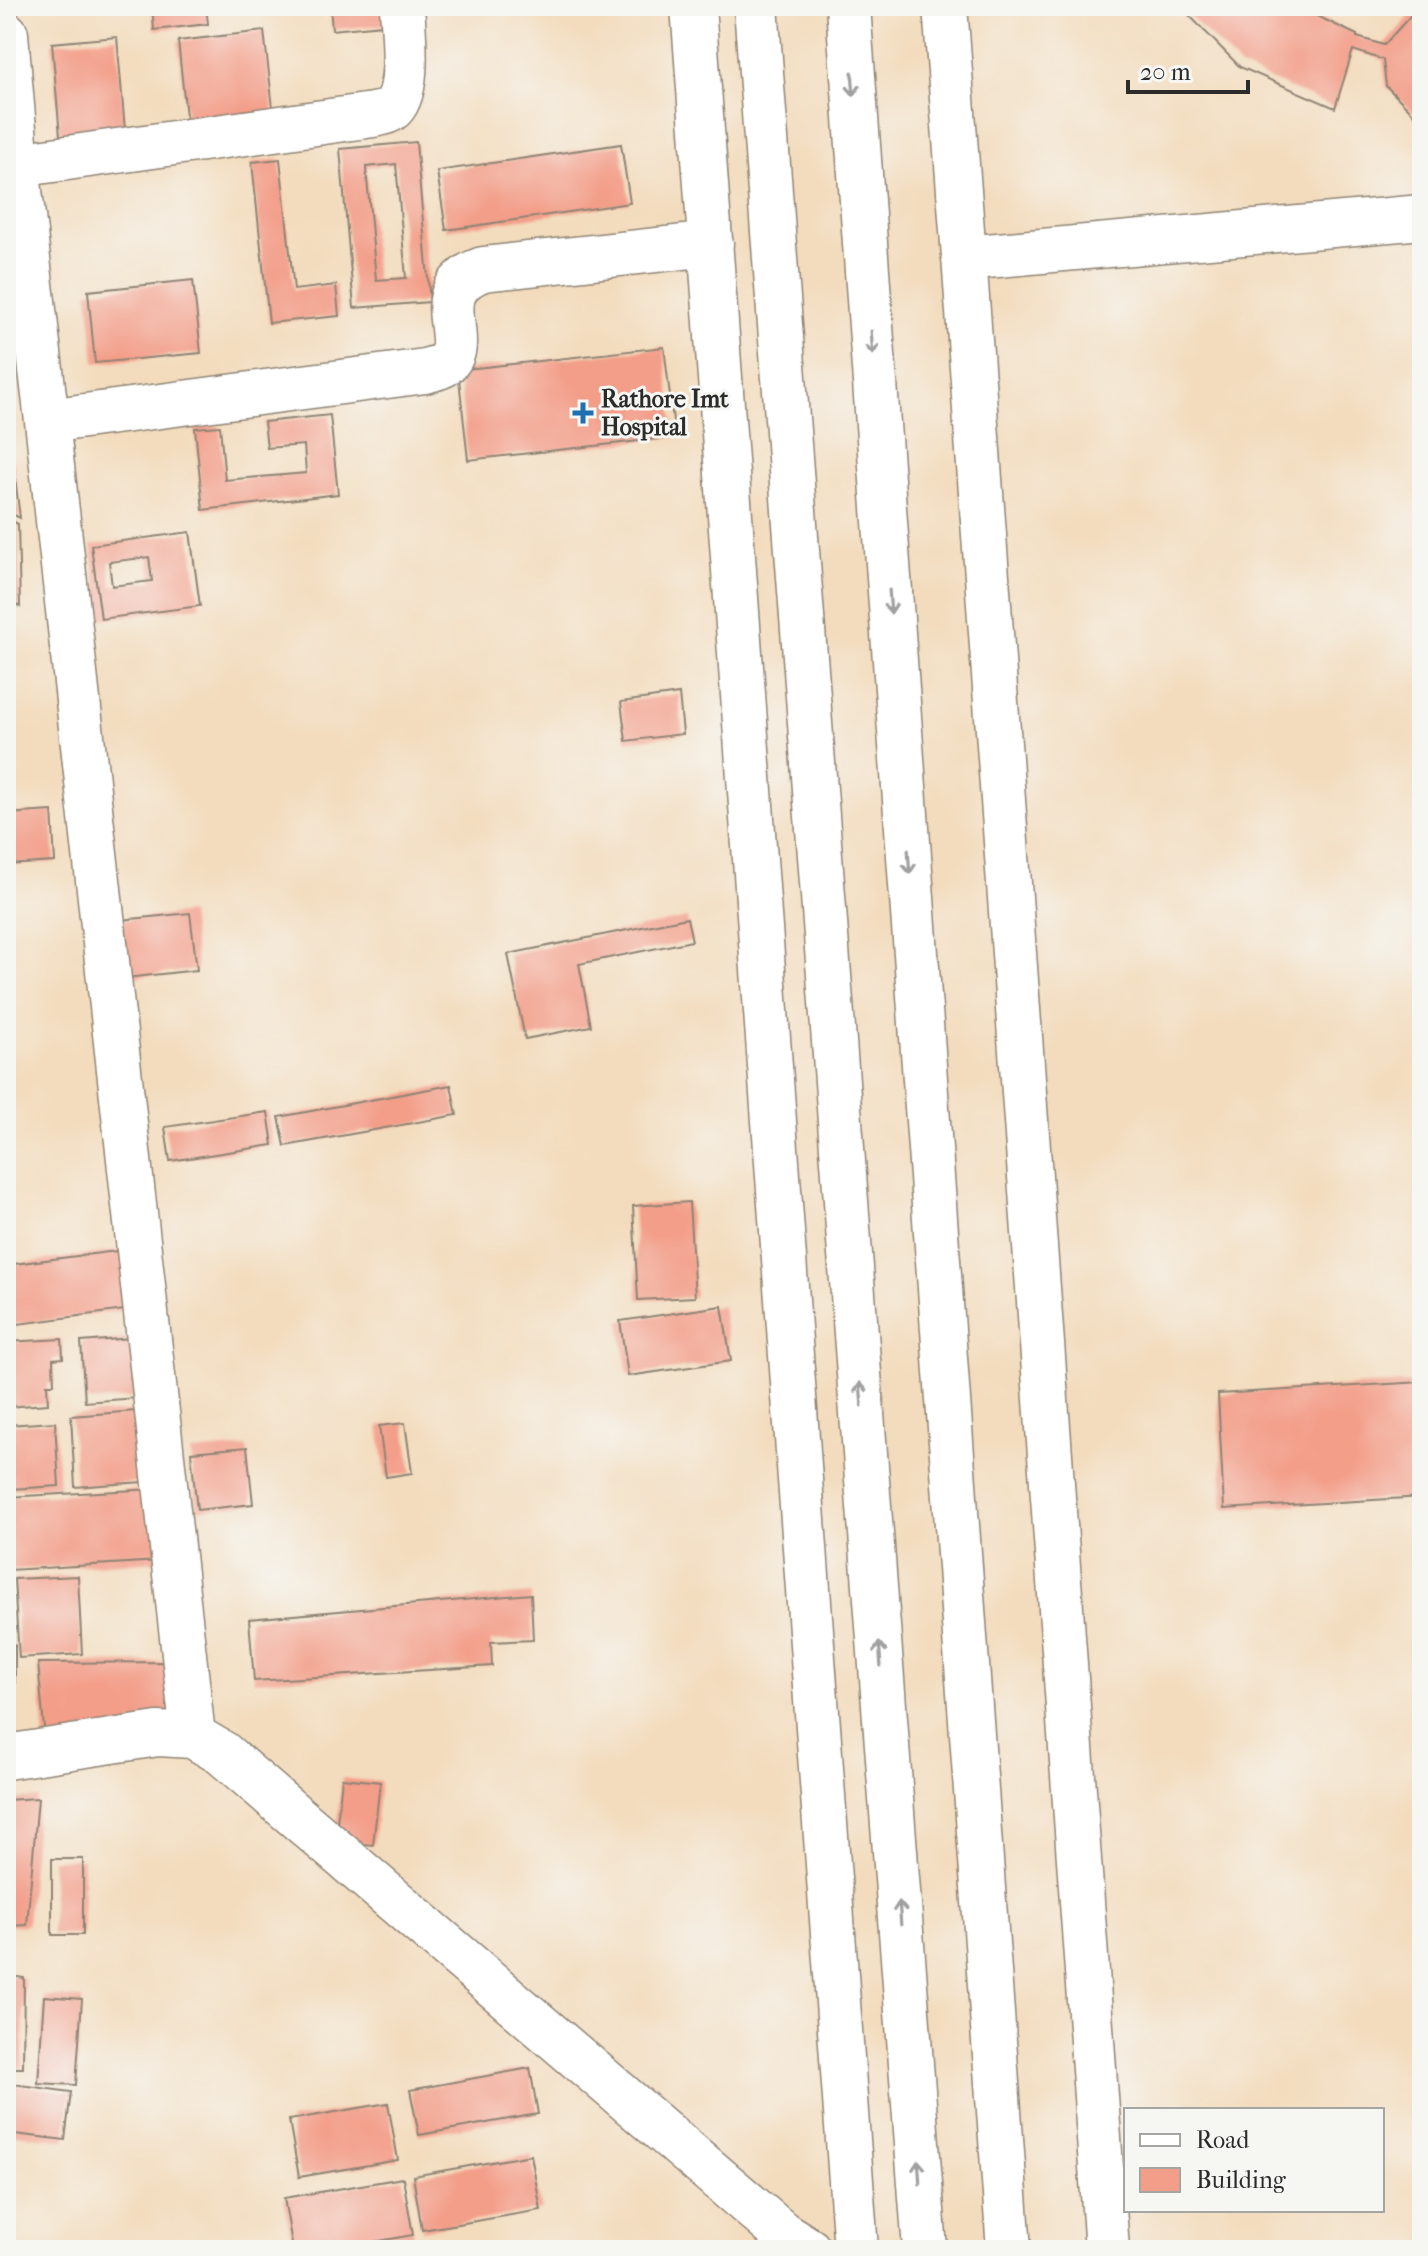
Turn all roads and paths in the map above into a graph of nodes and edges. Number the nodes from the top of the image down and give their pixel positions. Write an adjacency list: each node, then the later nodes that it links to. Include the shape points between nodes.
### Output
1 (402, 6): 7 (street, via 403,87 390,111)
2 (693, 6): 9 (street)
3 (756, 6): 16 (street, one-way to 3)
4 (848, 6): 17 (street, one-way to 17)
5 (945, 6): 10 (street)
6 (6, 34): 7 (street)
7 (13, 158): 11 (street)
8 (1422, 217): 10 (street)
9 (711, 244): 11 (street, via 468,274 457,285 451,305 453,353 445,364 425,371); 15 (street)
10 (964, 258): 18 (street)
11 (47, 421): 12 (street)
12 (193, 1736): 13 (street, via 158,1734); 14 (street, via 222,1753 782,2233)
13 (6, 1757)
14 (809, 2250)
15 (856, 2250)
16 (925, 2250)
17 (1009, 2250)
18 (1107, 2250)

